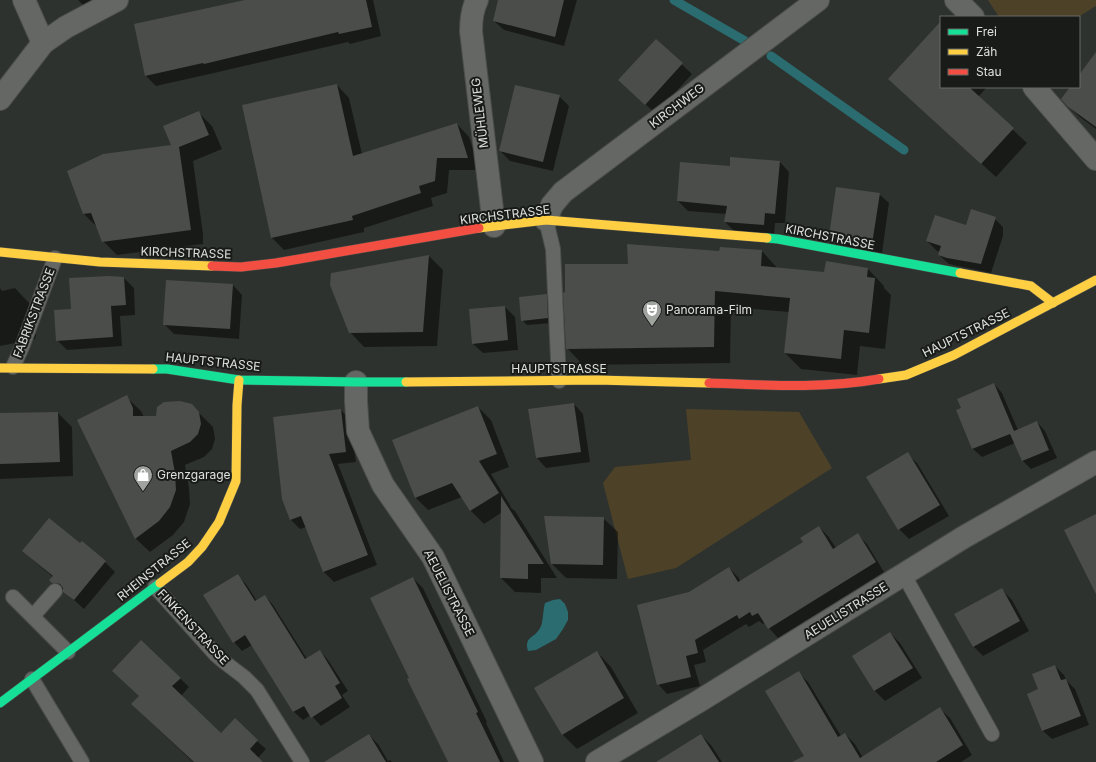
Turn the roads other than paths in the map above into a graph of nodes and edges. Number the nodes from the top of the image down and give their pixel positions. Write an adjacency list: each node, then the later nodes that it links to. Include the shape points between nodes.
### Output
1 (24, 0): 7 (street)
2 (116, 0): 7 (street, via 66,26)
3 (477, 0): 12 (street, MÜHLEWEG, via 471,19 471,31)
4 (818, 0): 11 (street, KIRCHWEG, via 563,192 552,205)
5 (956, 0): 6 (street)
6 (972, 16)
7 (43, 43): 9 (street)
8 (1035, 88): 10 (street)
9 (0, 99)
10 (1096, 159)
11 (546, 220): 12 (main road, KIRCHSTRASSE); 16 (main road, KIRCHSTRASSE, via 778,239 1031,286); 19 (lane, via 553,249)
12 (494, 226): 14 (main road, KIRCHSTRASSE, via 241,267)
13 (0, 252): 14 (main road, KIRCHSTRASSE)
14 (55, 258): 17 (lane, FABRIKSTRASSE, via 22,347)
15 (1096, 280): 16 (main road, HAUPTSTRASSE)
16 (1053, 303): 19 (main road, HAUPTSTRASSE, via 954,356 906,375 858,383 807,386)
17 (7, 367): 18 (main road, HAUPTSTRASSE, via 167,369)
18 (239, 380): 20 (main road, HAUPTSTRASSE); 23 (main road, RHEINSTRASSE, via 236,482 228,502 219,522 202,547 188,562)
19 (559, 381): 20 (main road, HAUPTSTRASSE)
20 (356, 382): 33 (street, AEUELISTRASSE, via 358,431 374,466 383,485 433,557)
21 (1096, 462): 22 (street, AEUELISTRASSE, via 964,537)
22 (904, 575): 30 (lane); 34 (street, AEUELISTRASSE)
23 (155, 587): 27 (main road, RHEINSTRASSE); 32 (lane, FINKENSTRASSE, via 216,654 257,690)
24 (55, 591): 26 (lane)
25 (13, 596): 26 (lane)
26 (33, 616): 27 (lane)
27 (68, 652): 28 (main road, RHEINSTRASSE)
28 (32, 679): 29 (main road, RHEINSTRASSE); 31 (lane)
29 (0, 703)
30 (992, 734)
31 (82, 762)
32 (302, 762)
33 (532, 762)
34 (597, 762)

